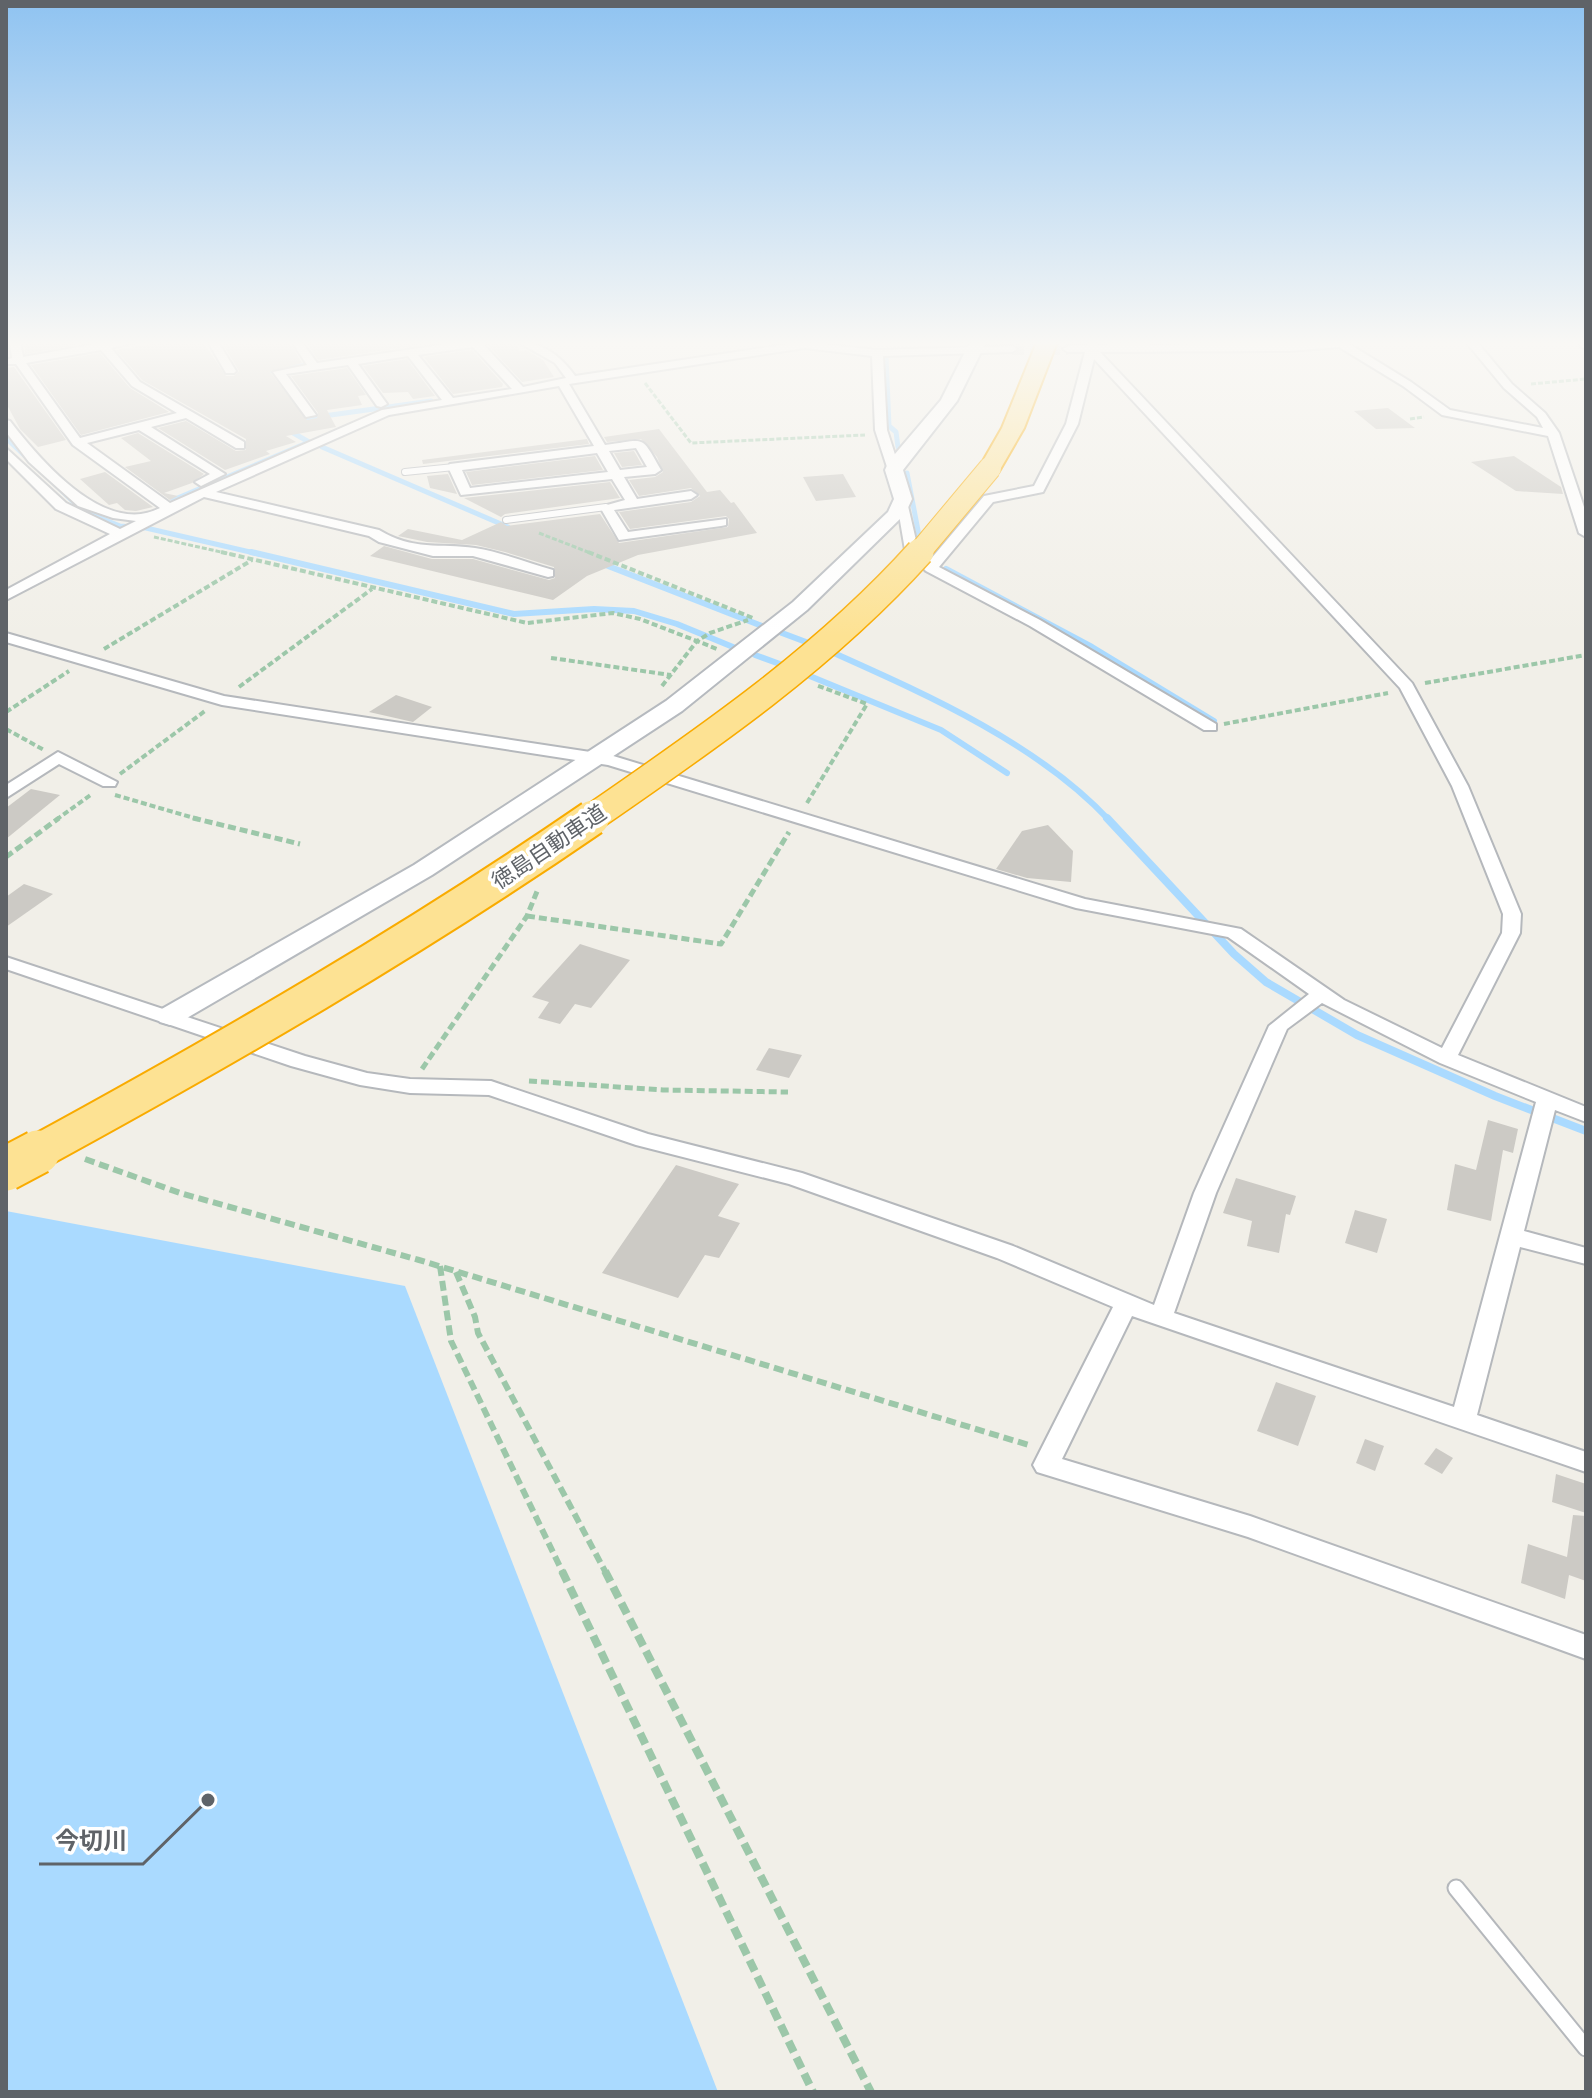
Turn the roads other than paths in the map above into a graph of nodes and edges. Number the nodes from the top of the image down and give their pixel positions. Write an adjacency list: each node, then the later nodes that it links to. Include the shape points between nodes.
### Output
1 (18, 440): 17 (street)
2 (85, 440): 13 (street)
3 (164, 440): 25 (street, via 219,474)
4 (231, 440): 14 (street)
5 (323, 440): 22 (street)
6 (597, 440): 15 (street)
7 (884, 440): 19 (street)
8 (916, 440): 19 (street)
9 (1006, 440): 47 (highway, 徳島自動車道, bridge, via 958,512 904,572 762,696 681,757 455,909 289,1010)
10 (1064, 440): 33 (street, via 1039,489 989,499)
11 (1178, 440): 44 (street, via 1407,688 1460,786 1512,914 1511,933)
12 (1555, 440): 32 (street)
13 (77, 442): 25 (street)
14 (240, 445)
15 (602, 449): 18 (street); 21 (street); 21 (street, via 640,444 655,470)
16 (11, 457): 17 (lane); 27 (street)
17 (33, 459): 27 (street)
18 (454, 467): 20 (lane); 21 (street, via 466,492)
19 (894, 470): 26 (street)
20 (405, 472)
21 (617, 475): 24 (street)
22 (203, 493): 25 (street); 34 (street, via 433,552 474,552)
23 (691, 495): 24 (street)
24 (633, 503): 28 (street)
25 (163, 505): 31 (street)
26 (902, 506): 33 (street, via 912,550); 38 (street, via 800,606 674,706)
27 (77, 507): 31 (street); 31 (street, via 102,507)
28 (606, 507): 29 (lane); 30 (street, via 624,537)
29 (506, 520)
30 (721, 522)
31 (135, 528): 35 (street)
32 (1586, 533)
33 (931, 568): 37 (street)
34 (548, 573)
35 (6, 596)
36 (6, 637): 38 (street, via 222,700)
37 (1210, 727)
38 (597, 757): 42 (street, via 1082,904 1234,933); 43 (street, via 423,870)
39 (110, 788): 40 (street, via 58,757)
40 (6, 793)
41 (6, 963): 43 (street)
42 (1316, 999): 44 (street); 51 (street, via 1279,1026 1205,1193)
43 (170, 1016): 50 (street, via 367,1080 491,1088 643,1140 794,1178 1005,1252)
44 (1447, 1058): 45 (street)
45 (1544, 1112): 46 (street); 48 (street)
46 (1586, 1115)
47 (6, 1169)
48 (1511, 1236): 49 (street); 52 (street)
49 (1586, 1256)
50 (1127, 1303): 51 (street); 54 (street, via 1046,1465 1250,1527)
51 (1161, 1318): 52 (street)
52 (1463, 1420): 53 (street)
53 (1586, 1462)
54 (1586, 1647)
55 (1456, 1888): 56 (lane)
56 (1586, 2048)

